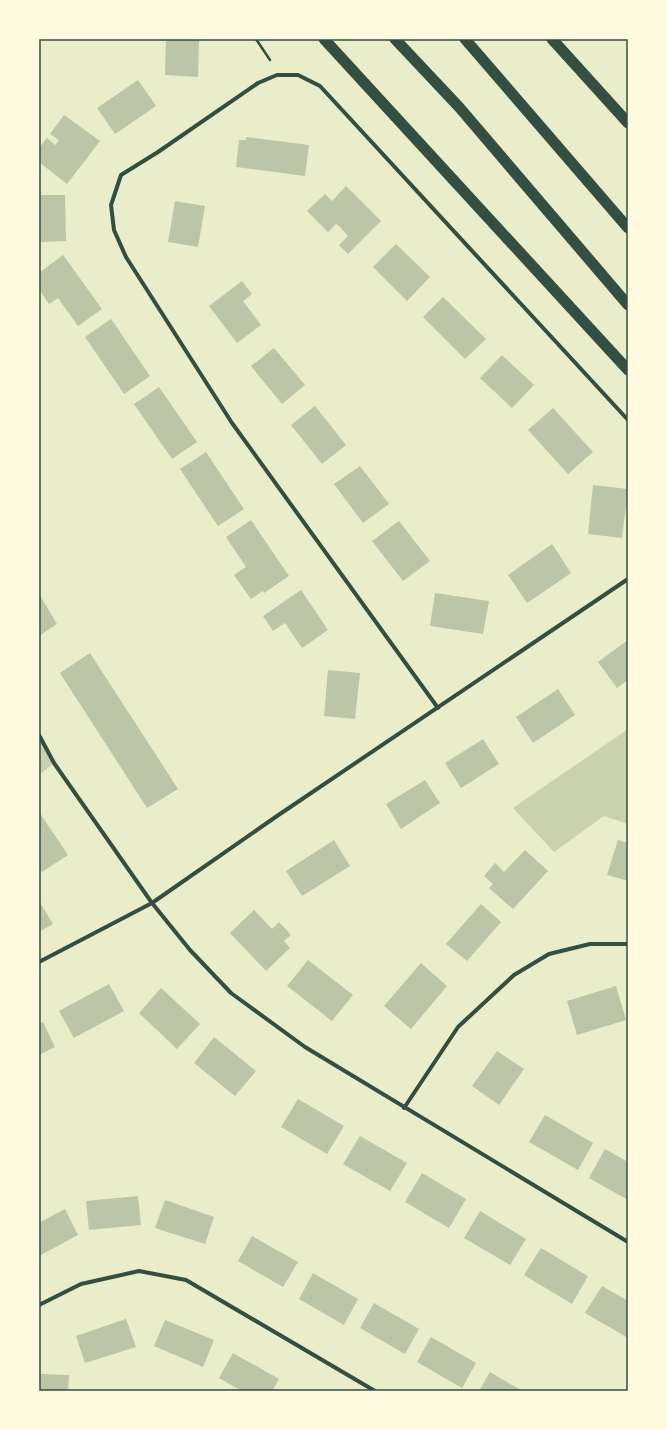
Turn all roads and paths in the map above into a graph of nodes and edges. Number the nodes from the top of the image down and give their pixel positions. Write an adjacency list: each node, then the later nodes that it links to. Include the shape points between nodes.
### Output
1 (256, 39): 6 (path)
2 (324, 39): 10 (highway)
3 (395, 39): 9 (highway, via 459,107)
4 (465, 39): 8 (highway)
5 (552, 39): 7 (highway)
6 (277, 75): 11 (street, via 298,75 320,86); 13 (street, via 258,83 121,175 111,206 114,230 126,257 232,422)
7 (628, 123)
8 (628, 228)
9 (628, 305)
10 (628, 370)
11 (628, 420)
12 (628, 580): 13 (street)
13 (438, 708): 15 (street)
14 (39, 735): 15 (street, via 54,763)
15 (152, 903): 17 (street); 18 (street, via 190,950 231,993 305,1047)
16 (628, 944): 18 (street, via 590,944 549,954 514,975 458,1027)
17 (39, 962)
18 (404, 1108): 19 (street)
19 (628, 1242)
20 (39, 1305): 21 (street, via 81,1284 139,1271 186,1280)
21 (375, 1391)

